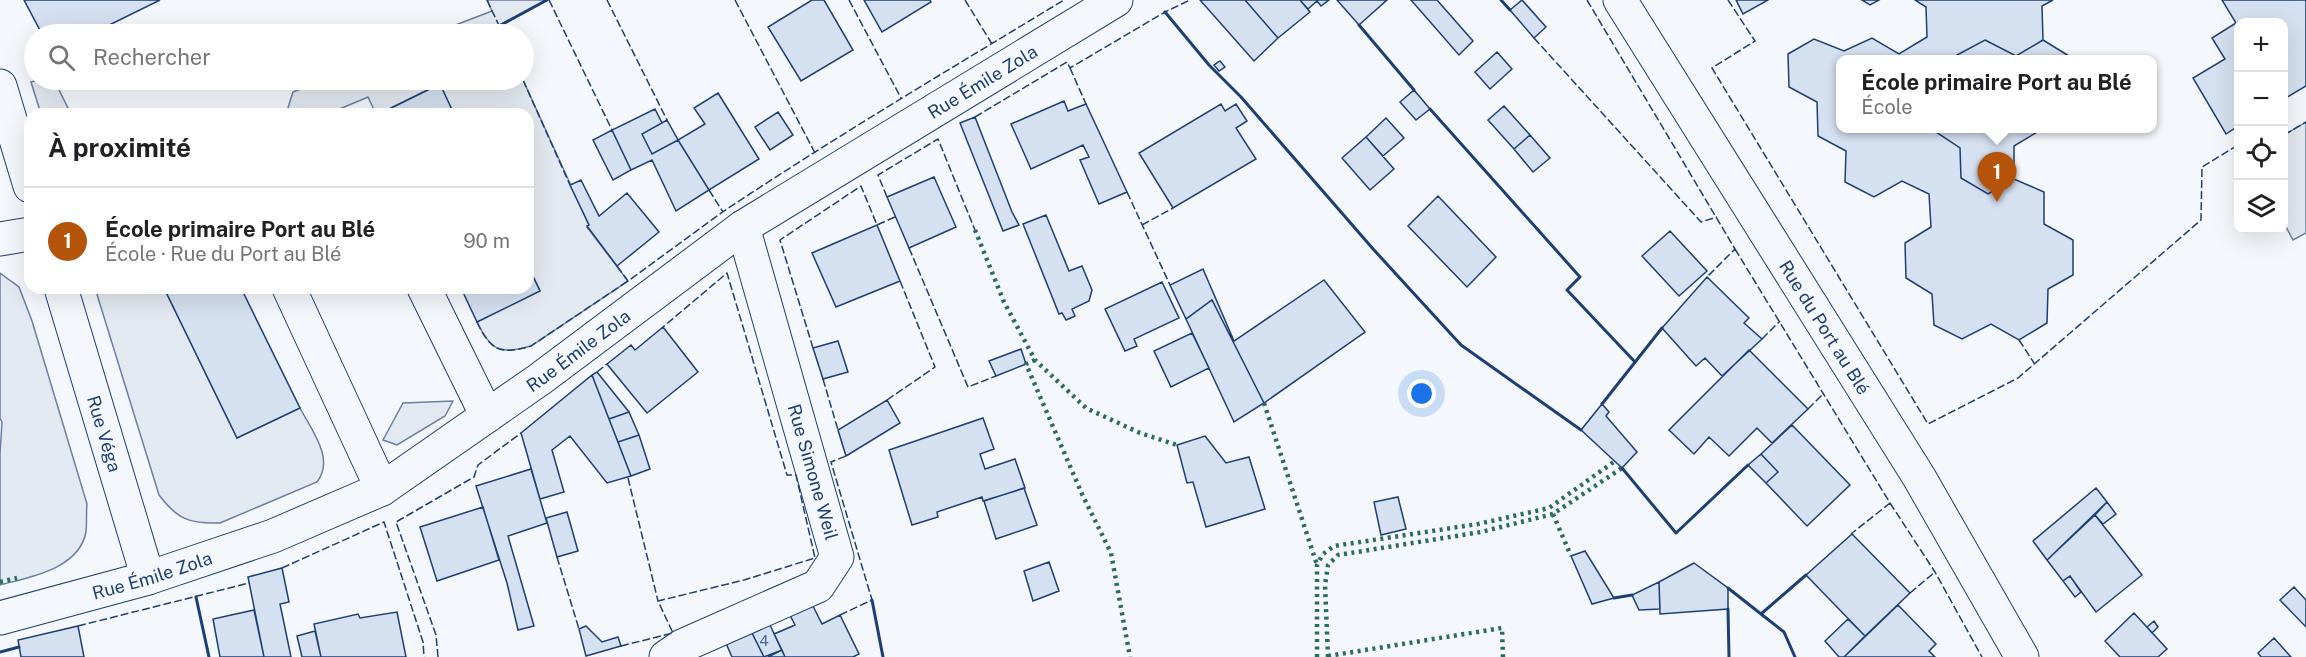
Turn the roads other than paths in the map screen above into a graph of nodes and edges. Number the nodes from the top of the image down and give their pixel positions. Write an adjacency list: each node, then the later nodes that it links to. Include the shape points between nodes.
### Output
1 (1116, 0): 5 (street, Rue Émile Zola)
2 (1620, 0): 16 (street, Rue du Port au Blé, via 1919,477)
3 (0, 86): 4 (street)
4 (24, 166)
5 (743, 227): 11 (street, Rue Émile Zola); 15 (street, Rue Simone Weil, via 837,557 818,586 682,646)
6 (24, 235): 7 (street)
7 (0, 239)
8 (63, 294): 13 (street, Rue Véga)
9 (292, 294): 12 (street)
10 (427, 294): 11 (street)
11 (488, 416): 12 (street, Rue Émile Zola)
12 (382, 489): 13 (street, Rue Émile Zola, via 273,536)
13 (148, 579): 14 (street, Rue Émile Zola)
14 (0, 618)
15 (666, 657)
16 (2022, 657)

